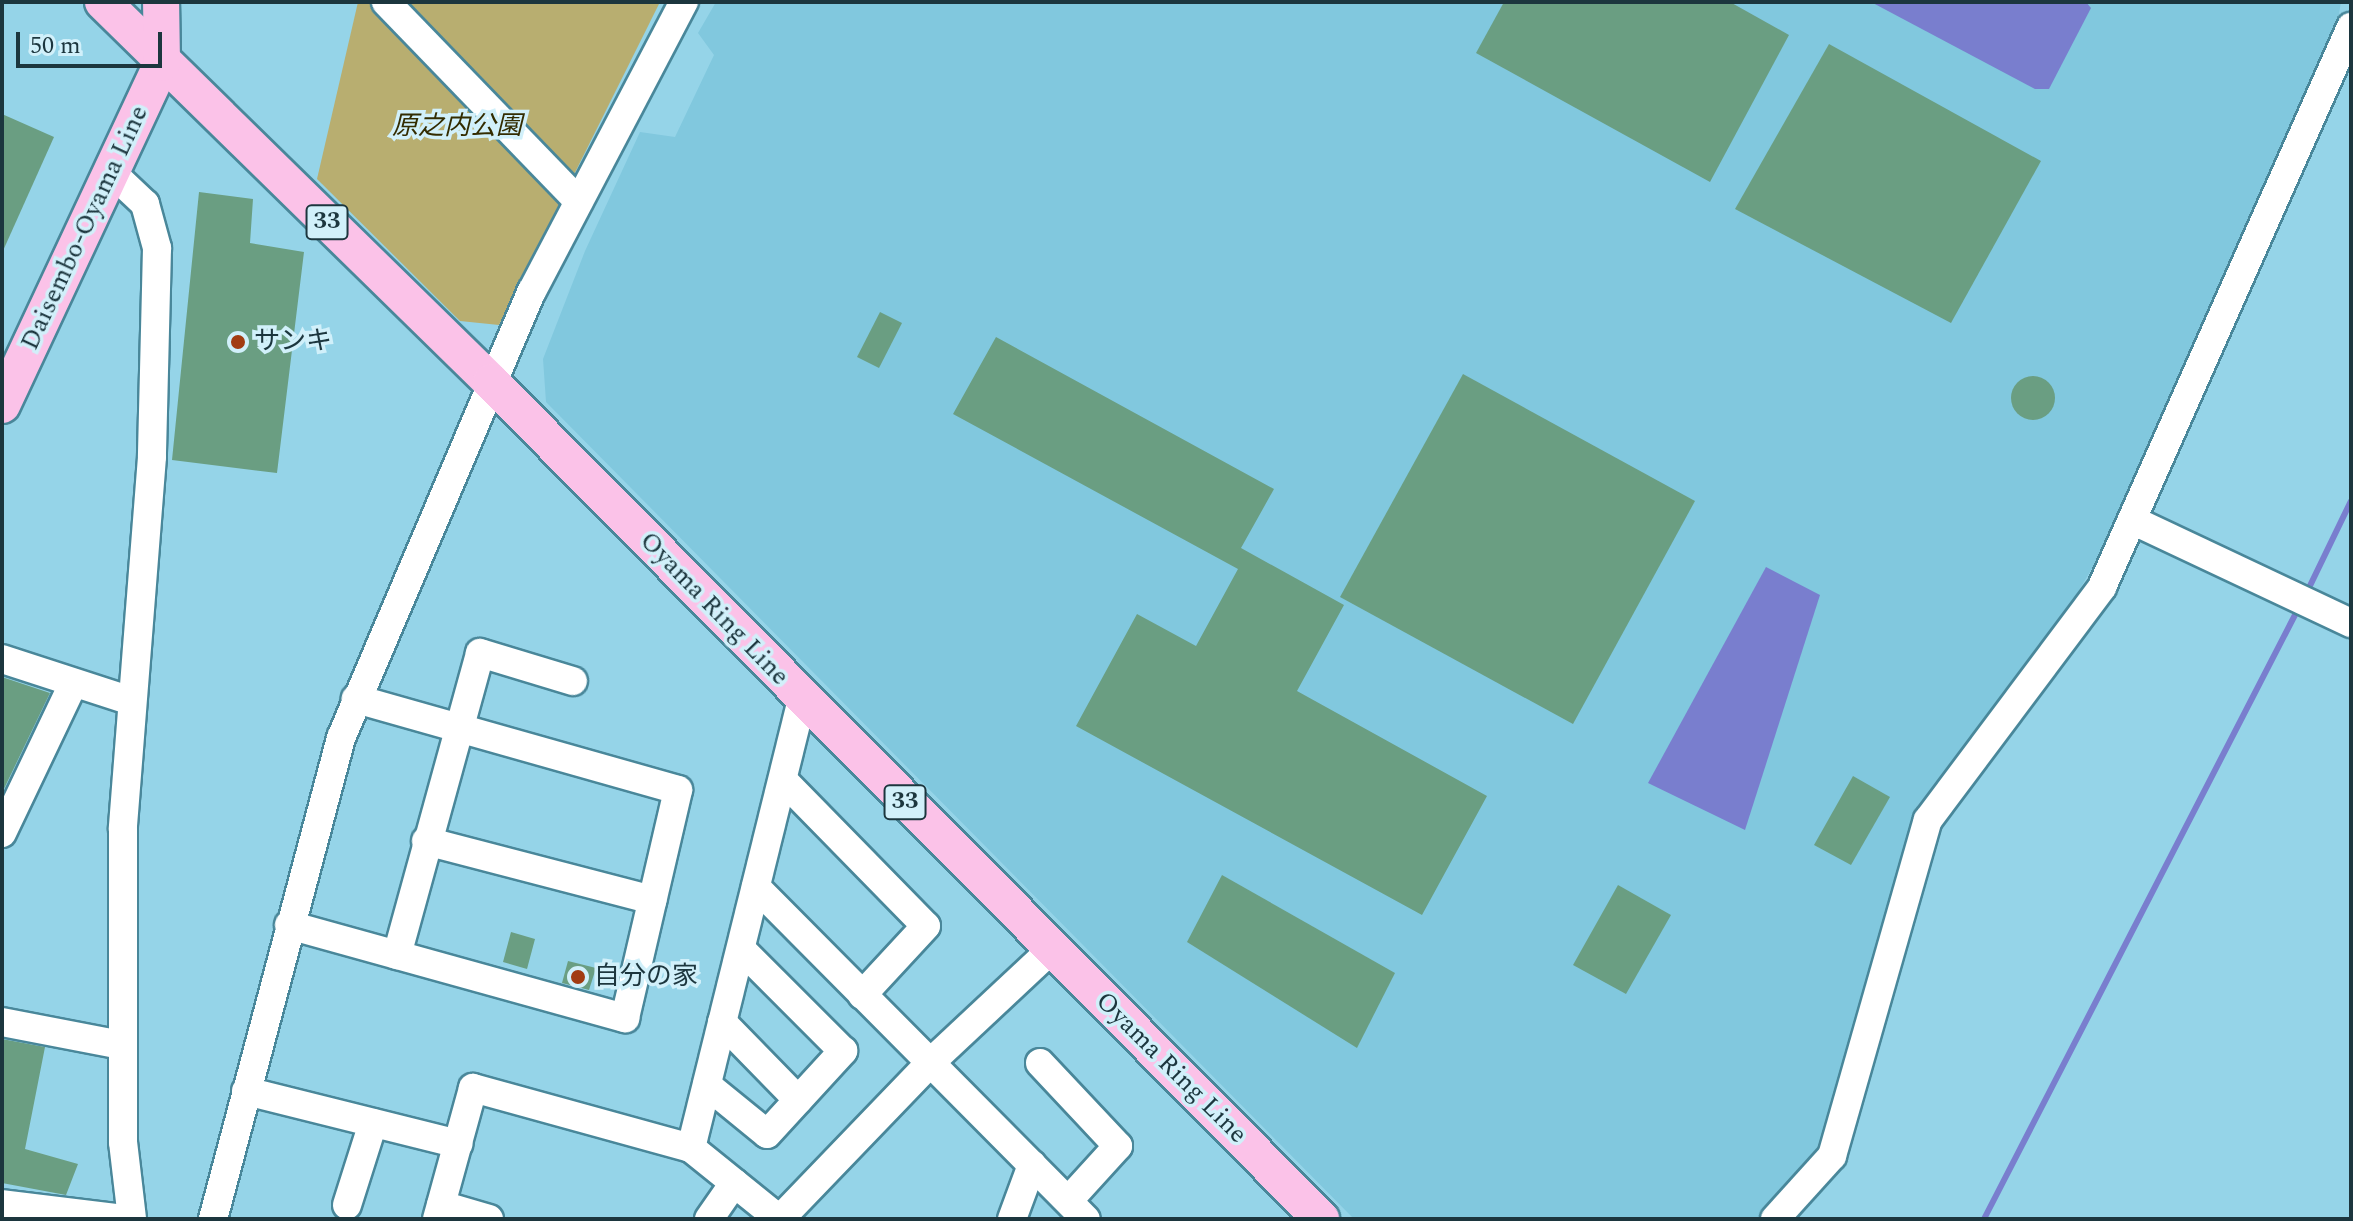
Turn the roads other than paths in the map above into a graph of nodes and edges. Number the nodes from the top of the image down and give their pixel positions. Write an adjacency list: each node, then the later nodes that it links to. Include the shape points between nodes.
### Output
1 (103, 2): 6 (main road, Oyama Ring Line / 33)
2 (161, 2): 6 (main road, Daisembo-Oyama Line)
3 (386, 2): 8 (street)
4 (684, 2): 8 (street)
5 (2351, 27): 11 (street)
6 (162, 63): 7 (main road, Daisembo-Oyama Line); 9 (main road, Oyama Ring Line / 33)
7 (110, 171): 10 (main road, Daisembo-Oyama Line); 18 (street, via 145,204 157,248 152,457)
8 (578, 201): 9 (street)
9 (491, 382): 16 (street); 17 (main road, Oyama Ring Line / 33)
10 (2, 405)
11 (2132, 520): 12 (street); 55 (street, via 2087,610 1928,820 1832,1156)
12 (2351, 623)
13 (2, 659): 15 (street)
14 (573, 681): 19 (street, via 480,653)
15 (73, 684): 18 (street); 21 (street)
16 (356, 699): 19 (street); 25 (street)
17 (802, 699): 20 (street); 27 (main road, Oyama Ring Line / 33)
18 (131, 701): 32 (street)
19 (461, 729): 22 (street, via 453,737); 24 (street, via 678,790)
20 (783, 780): 23 (street); 29 (street, via 926,926)
21 (2, 833)
22 (426, 841): 24 (street); 28 (street)
23 (756, 887): 26 (street); 29 (street)
24 (652, 900): 28 (street, via 625,1018)
25 (289, 925): 28 (street); 36 (street)
26 (741, 949): 31 (street); 37 (street, via 843,1051)
27 (1052, 949): 34 (street); 54 (main road, Oyama Ring Line / 33)
28 (397, 955)
29 (862, 995): 34 (street)
30 (2, 1022): 32 (street)
31 (722, 1022): 35 (street); 37 (street)
32 (122, 1045): 48 (street)
33 (1040, 1063): 45 (street, via 1118,1146)
34 (929, 1064): 41 (street); 52 (street)
35 (707, 1085): 37 (street, via 767,1134); 40 (street)
36 (246, 1091): 38 (street); 49 (street)
37 (798, 1100)
38 (373, 1123): 39 (street); 43 (street)
39 (458, 1144): 40 (street, via 473,1088); 46 (street)
40 (691, 1148): 42 (street)
41 (1032, 1165): 45 (street); 53 (street)
42 (734, 1183): 51 (street); 52 (street)
43 (347, 1205)
44 (18, 1210): 47 (street)
45 (1077, 1210)
46 (439, 1212): 50 (street)
47 (124, 1219)
48 (132, 1219)
49 (213, 1219)
50 (489, 1219)
51 (709, 1219)
52 (780, 1219)
53 (1012, 1219)
54 (1321, 1219)
55 (1775, 1219)

